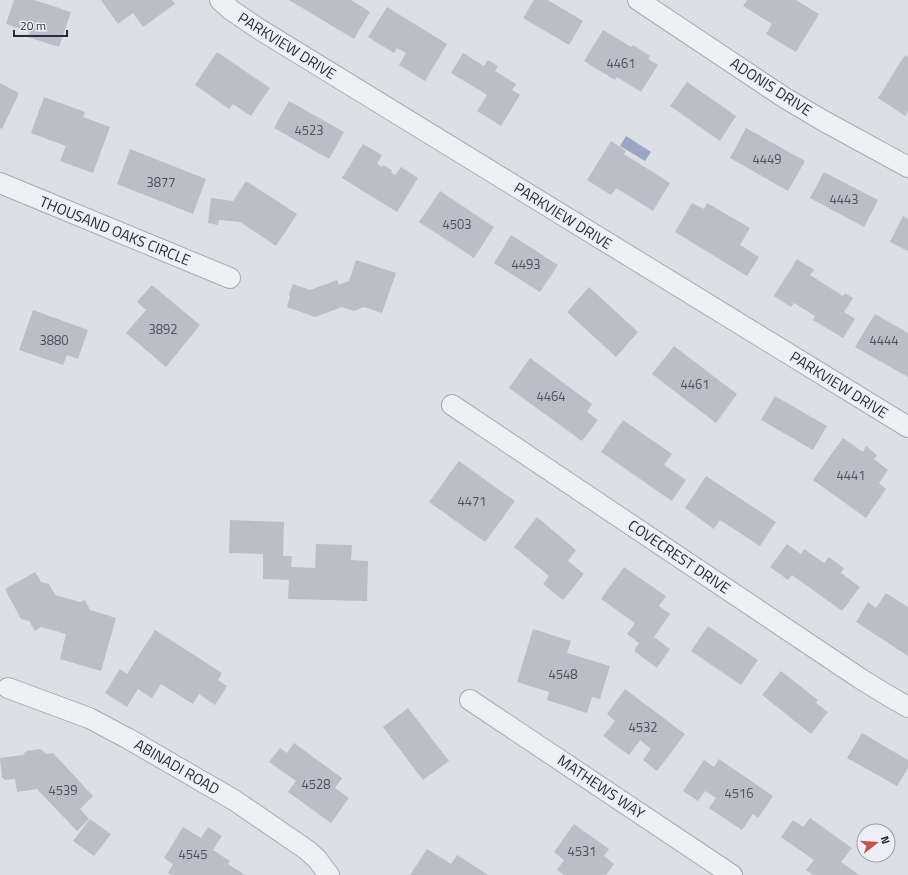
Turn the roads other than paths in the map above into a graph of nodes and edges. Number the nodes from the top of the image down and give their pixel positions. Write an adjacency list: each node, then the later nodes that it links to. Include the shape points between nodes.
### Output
1 (220, 0): 7 (street, PARKVIEW DRIVE, via 259,30)
2 (638, 0): 3 (street, ADONIS DRIVE, via 785,98)
3 (908, 167)
4 (0, 183): 5 (street, THOUSAND OAKS CIRCLE)
5 (230, 278)
6 (452, 405): 10 (street, COVECREST DRIVE, via 861,679)
7 (908, 427)
8 (8, 688): 11 (street, ABINADI ROAD, via 89,718 234,800 307,850)
9 (470, 700): 12 (street, MATHEWS WAY)
10 (908, 707)
11 (329, 875)
12 (732, 875)

